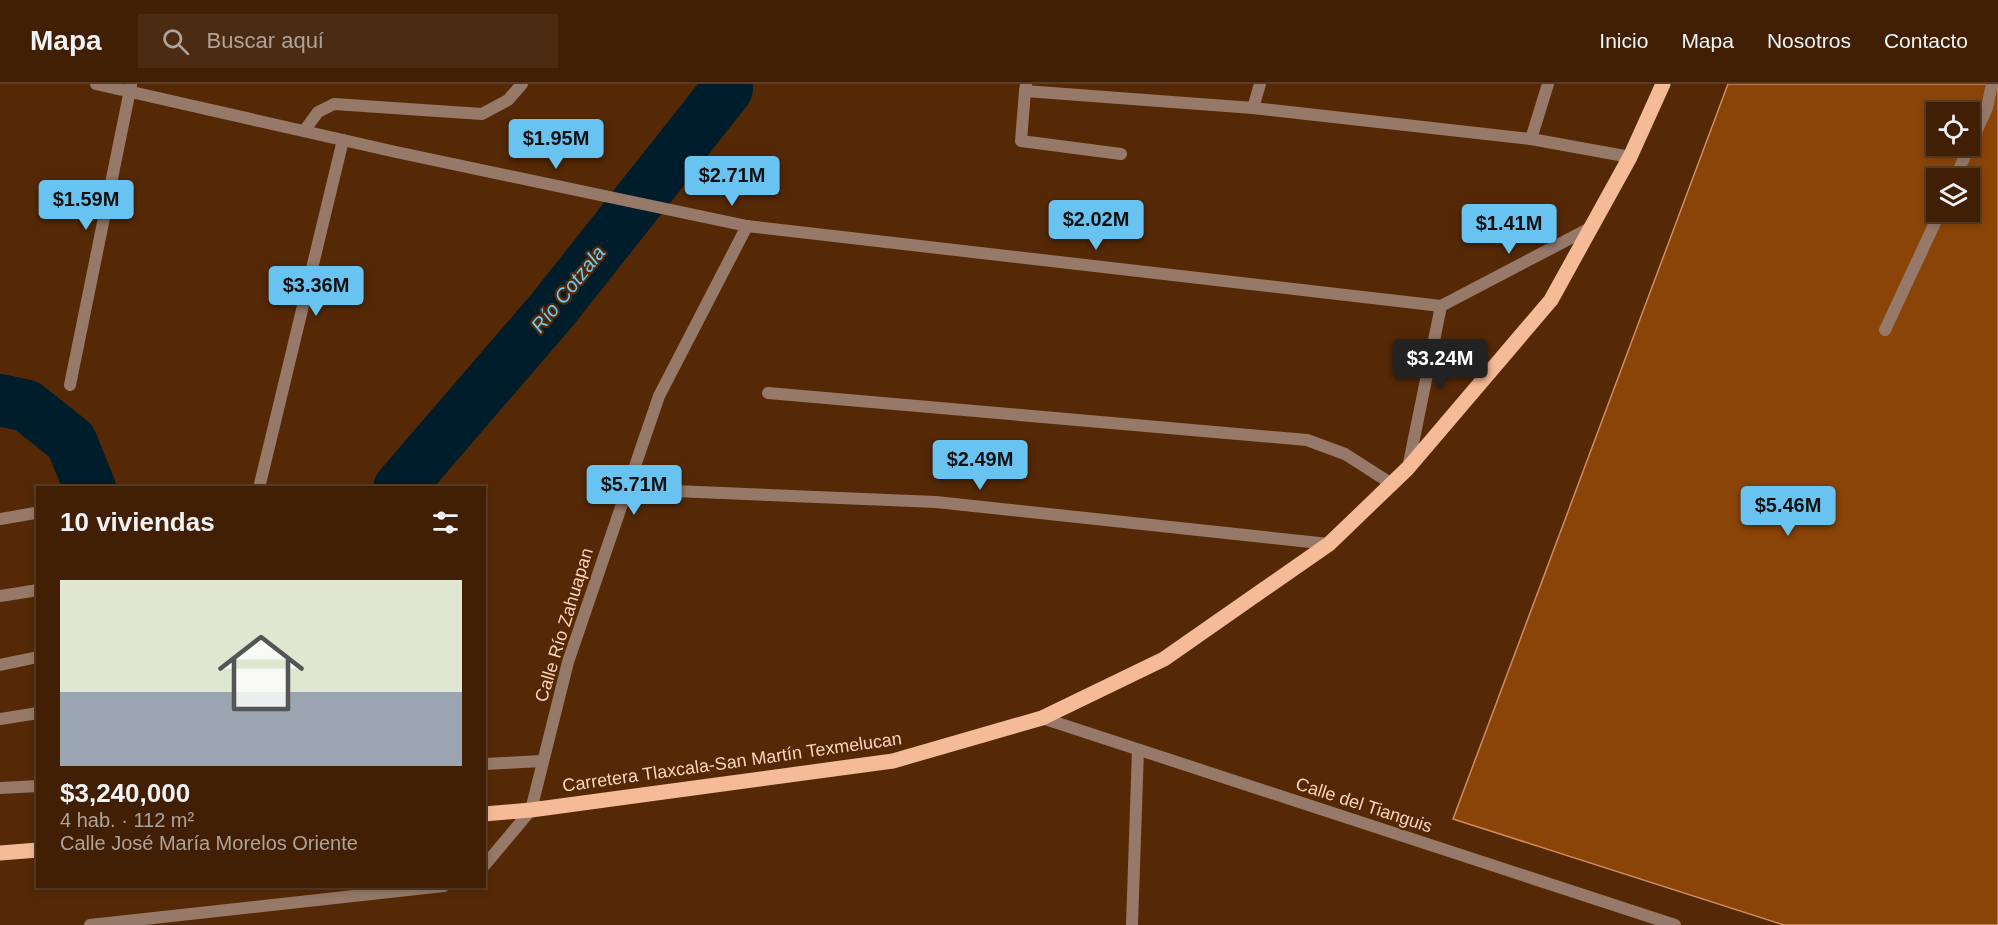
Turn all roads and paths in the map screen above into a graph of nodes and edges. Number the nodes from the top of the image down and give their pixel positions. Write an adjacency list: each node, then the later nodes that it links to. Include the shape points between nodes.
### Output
1 (96, 84): 8 (street)
2 (522, 84): 11 (street, via 508,100 482,114 334,104 318,112)
3 (1260, 84): 9 (street)
4 (1548, 84): 13 (street)
5 (1663, 84): 15 (main road, Carretera Tlaxcala-San Martín Texmelucan)
6 (1992, 84): 10 (street)
7 (1026, 87): 9 (street); 14 (street, via 1021,141)
8 (130, 88): 11 (street); 22 (street)
9 (1253, 108): 13 (street)
10 (1993, 110): 16 (street)
11 (304, 131): 12 (street)
12 (343, 140): 18 (street); 26 (street)
13 (1531, 140): 15 (street)
14 (1121, 154)
15 (1630, 157): 19 (main road, Carretera Tlaxcala-San Martín Texmelucan)
16 (1961, 168)
17 (1935, 222): 21 (street)
18 (747, 226): 20 (street); 27 (street, Calle Río Zahuapan, via 659,396)
19 (1590, 228): 20 (street); 24 (main road, Carretera Tlaxcala-San Martín Texmelucan, via 1551,300)
20 (1441, 306): 24 (street)
21 (1885, 330)
22 (70, 385)
23 (768, 393): 25 (street, via 1307,440 1345,454)
24 (1408, 468): 25 (main road, Carretera Tlaxcala-San Martín Texmelucan)
25 (1392, 484): 30 (main road, Carretera Tlaxcala-San Martín Texmelucan)
26 (259, 486)
27 (627, 489): 30 (street, via 936,502); 39 (street, Calle Río Zahuapan, via 568,662)
28 (35, 513): 29 (street)
29 (0, 519)
30 (1329, 544): 36 (main road, Carretera Tlaxcala-San Martín Texmelucan, via 1164,659)
31 (36, 590): 32 (street)
32 (0, 596)
33 (36, 657): 34 (street)
34 (0, 665)
35 (36, 713): 37 (street)
36 (1042, 718): 38 (street, Calle del Tianguis); 43 (main road, Carretera Tlaxcala-San Martín Texmelucan, via 892,761)
37 (0, 719)
38 (1138, 750): 50 (street); 51 (street, Calle del Tianguis)
39 (543, 761): 40 (street); 43 (street, Calle Río Zahuapan)
40 (486, 764)
41 (36, 786): 42 (street)
42 (0, 788)
43 (531, 810): 44 (main road, Carretera Tlaxcala-San Martín Texmelucan); 47 (street)
44 (486, 814)
45 (36, 850): 46 (main road)
46 (0, 853)
47 (486, 864)
48 (426, 888): 49 (street)
49 (90, 925)
50 (1132, 925)
51 (1675, 925)

